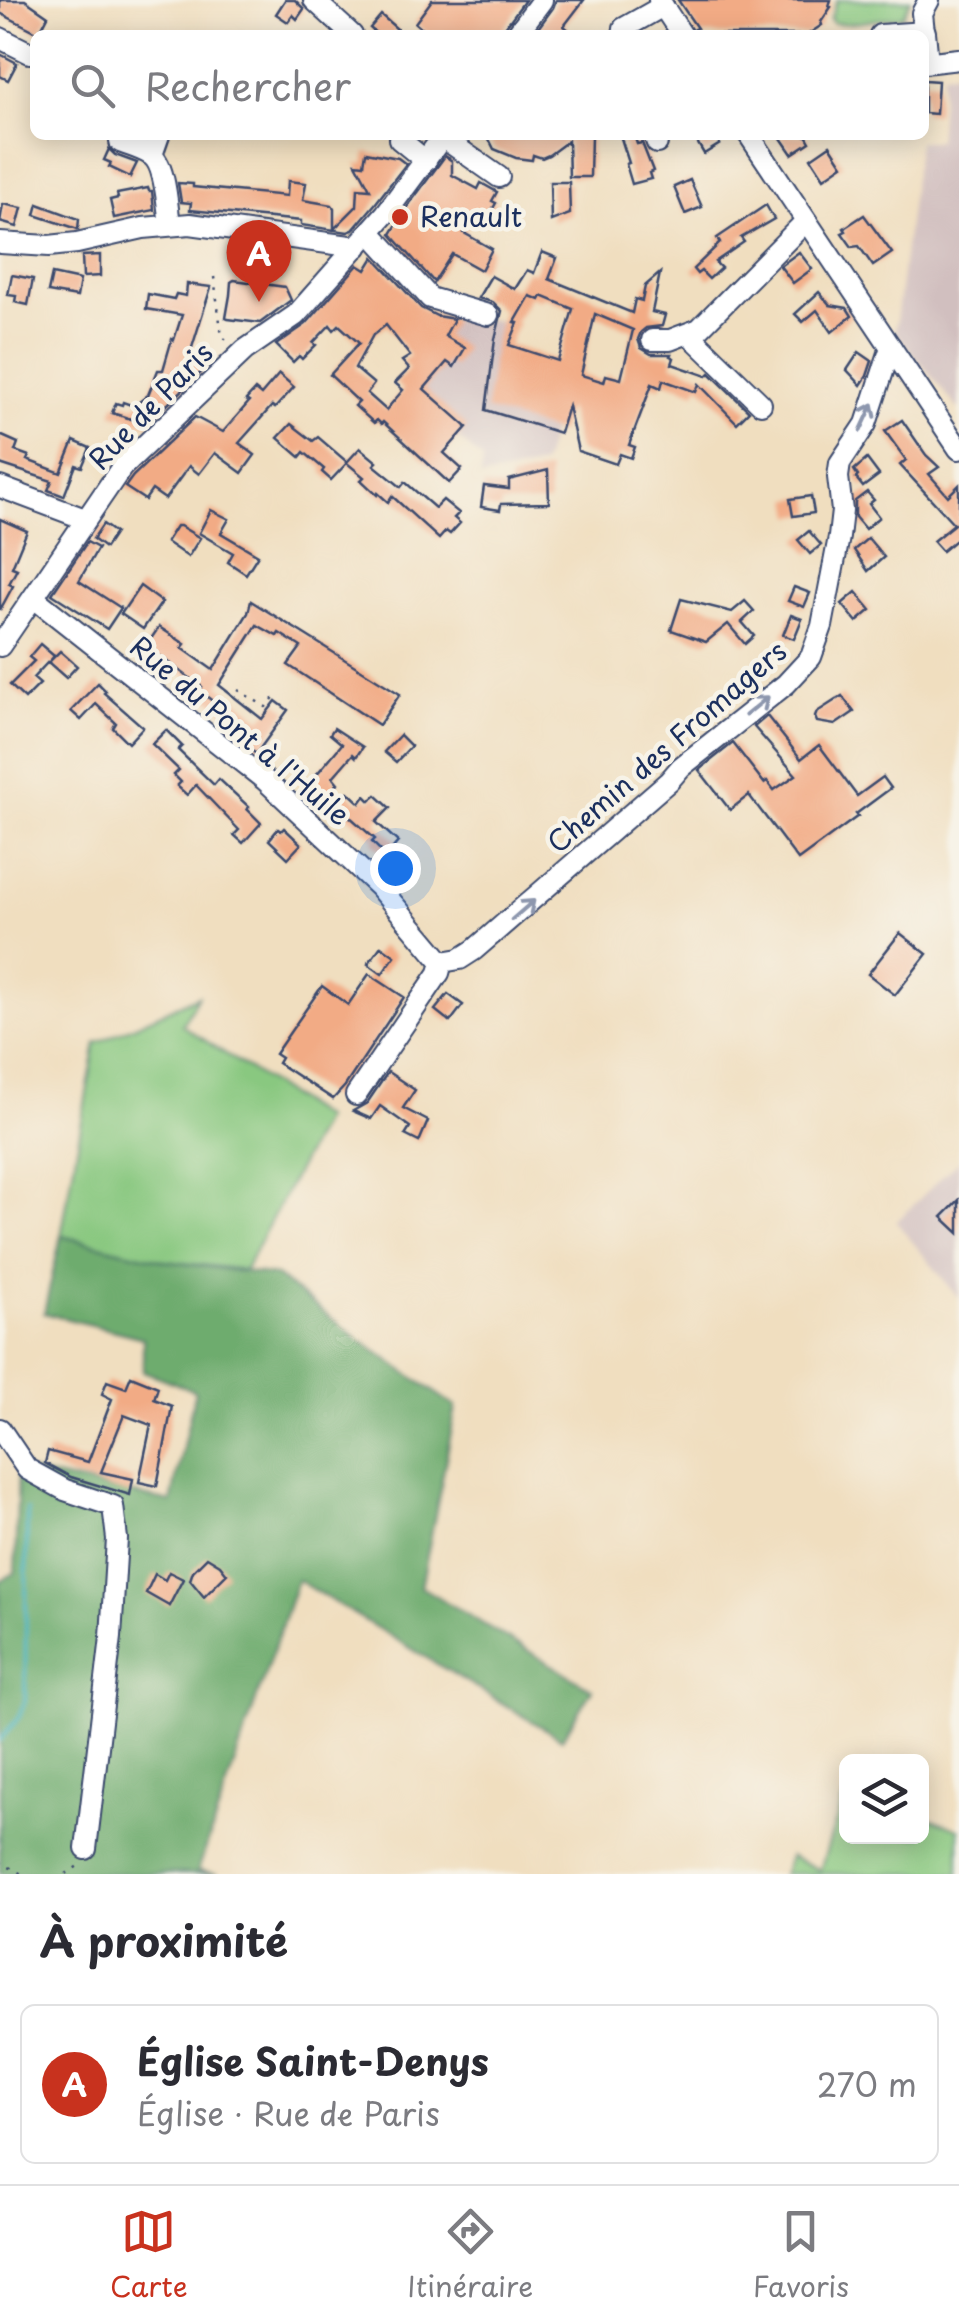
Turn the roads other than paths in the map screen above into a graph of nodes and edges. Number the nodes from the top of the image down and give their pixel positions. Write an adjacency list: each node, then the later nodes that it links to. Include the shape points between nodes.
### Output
1 (314, 0): 5 (street)
2 (542, 0): 6 (street)
3 (929, 0): 9 (street)
4 (661, 3): 7 (street); 8 (street)
5 (347, 30)
6 (520, 30)
7 (624, 30)
8 (679, 30)
9 (924, 30)
10 (0, 38): 11 (street)
11 (30, 53)
12 (959, 59): 13 (street)
13 (929, 63)
14 (400, 140): 20 (street)
15 (440, 140): 20 (street, Rue de Paris)
16 (448, 140): 21 (street)
17 (752, 140): 22 (street)
18 (120, 142): 19 (street)
19 (155, 145): 23 (street)
20 (426, 161): 24 (street, Rue de Paris)
21 (499, 177)
22 (806, 220): 27 (street); 29 (street)
23 (170, 224): 24 (street); 25 (street, via 77,243)
24 (363, 239): 26 (street, via 430,298); 33 (street, Rue de Paris, via 296,315 245,350 122,467)
25 (0, 243)
26 (488, 315)
27 (689, 334): 28 (street); 30 (street)
28 (652, 340)
29 (891, 348): 31 (street); 36 (street, Chemin des Fromagers, one-way to 29, via 460,959 507,923 811,656 840,537 840,463 870,414)
30 (761, 404)
31 (959, 449)
32 (0, 486): 33 (street)
33 (85, 520): 34 (street, Rue de Paris)
34 (34, 598): 35 (street, Rue de Paris); 36 (street, Rue du Pont à l'Huile, via 266,780 379,887)
35 (0, 646)
36 (442, 962): 37 (street)
37 (356, 1095)
38 (0, 1430): 39 (street, via 26,1470 114,1506 111,1637)
39 (86, 1849)

